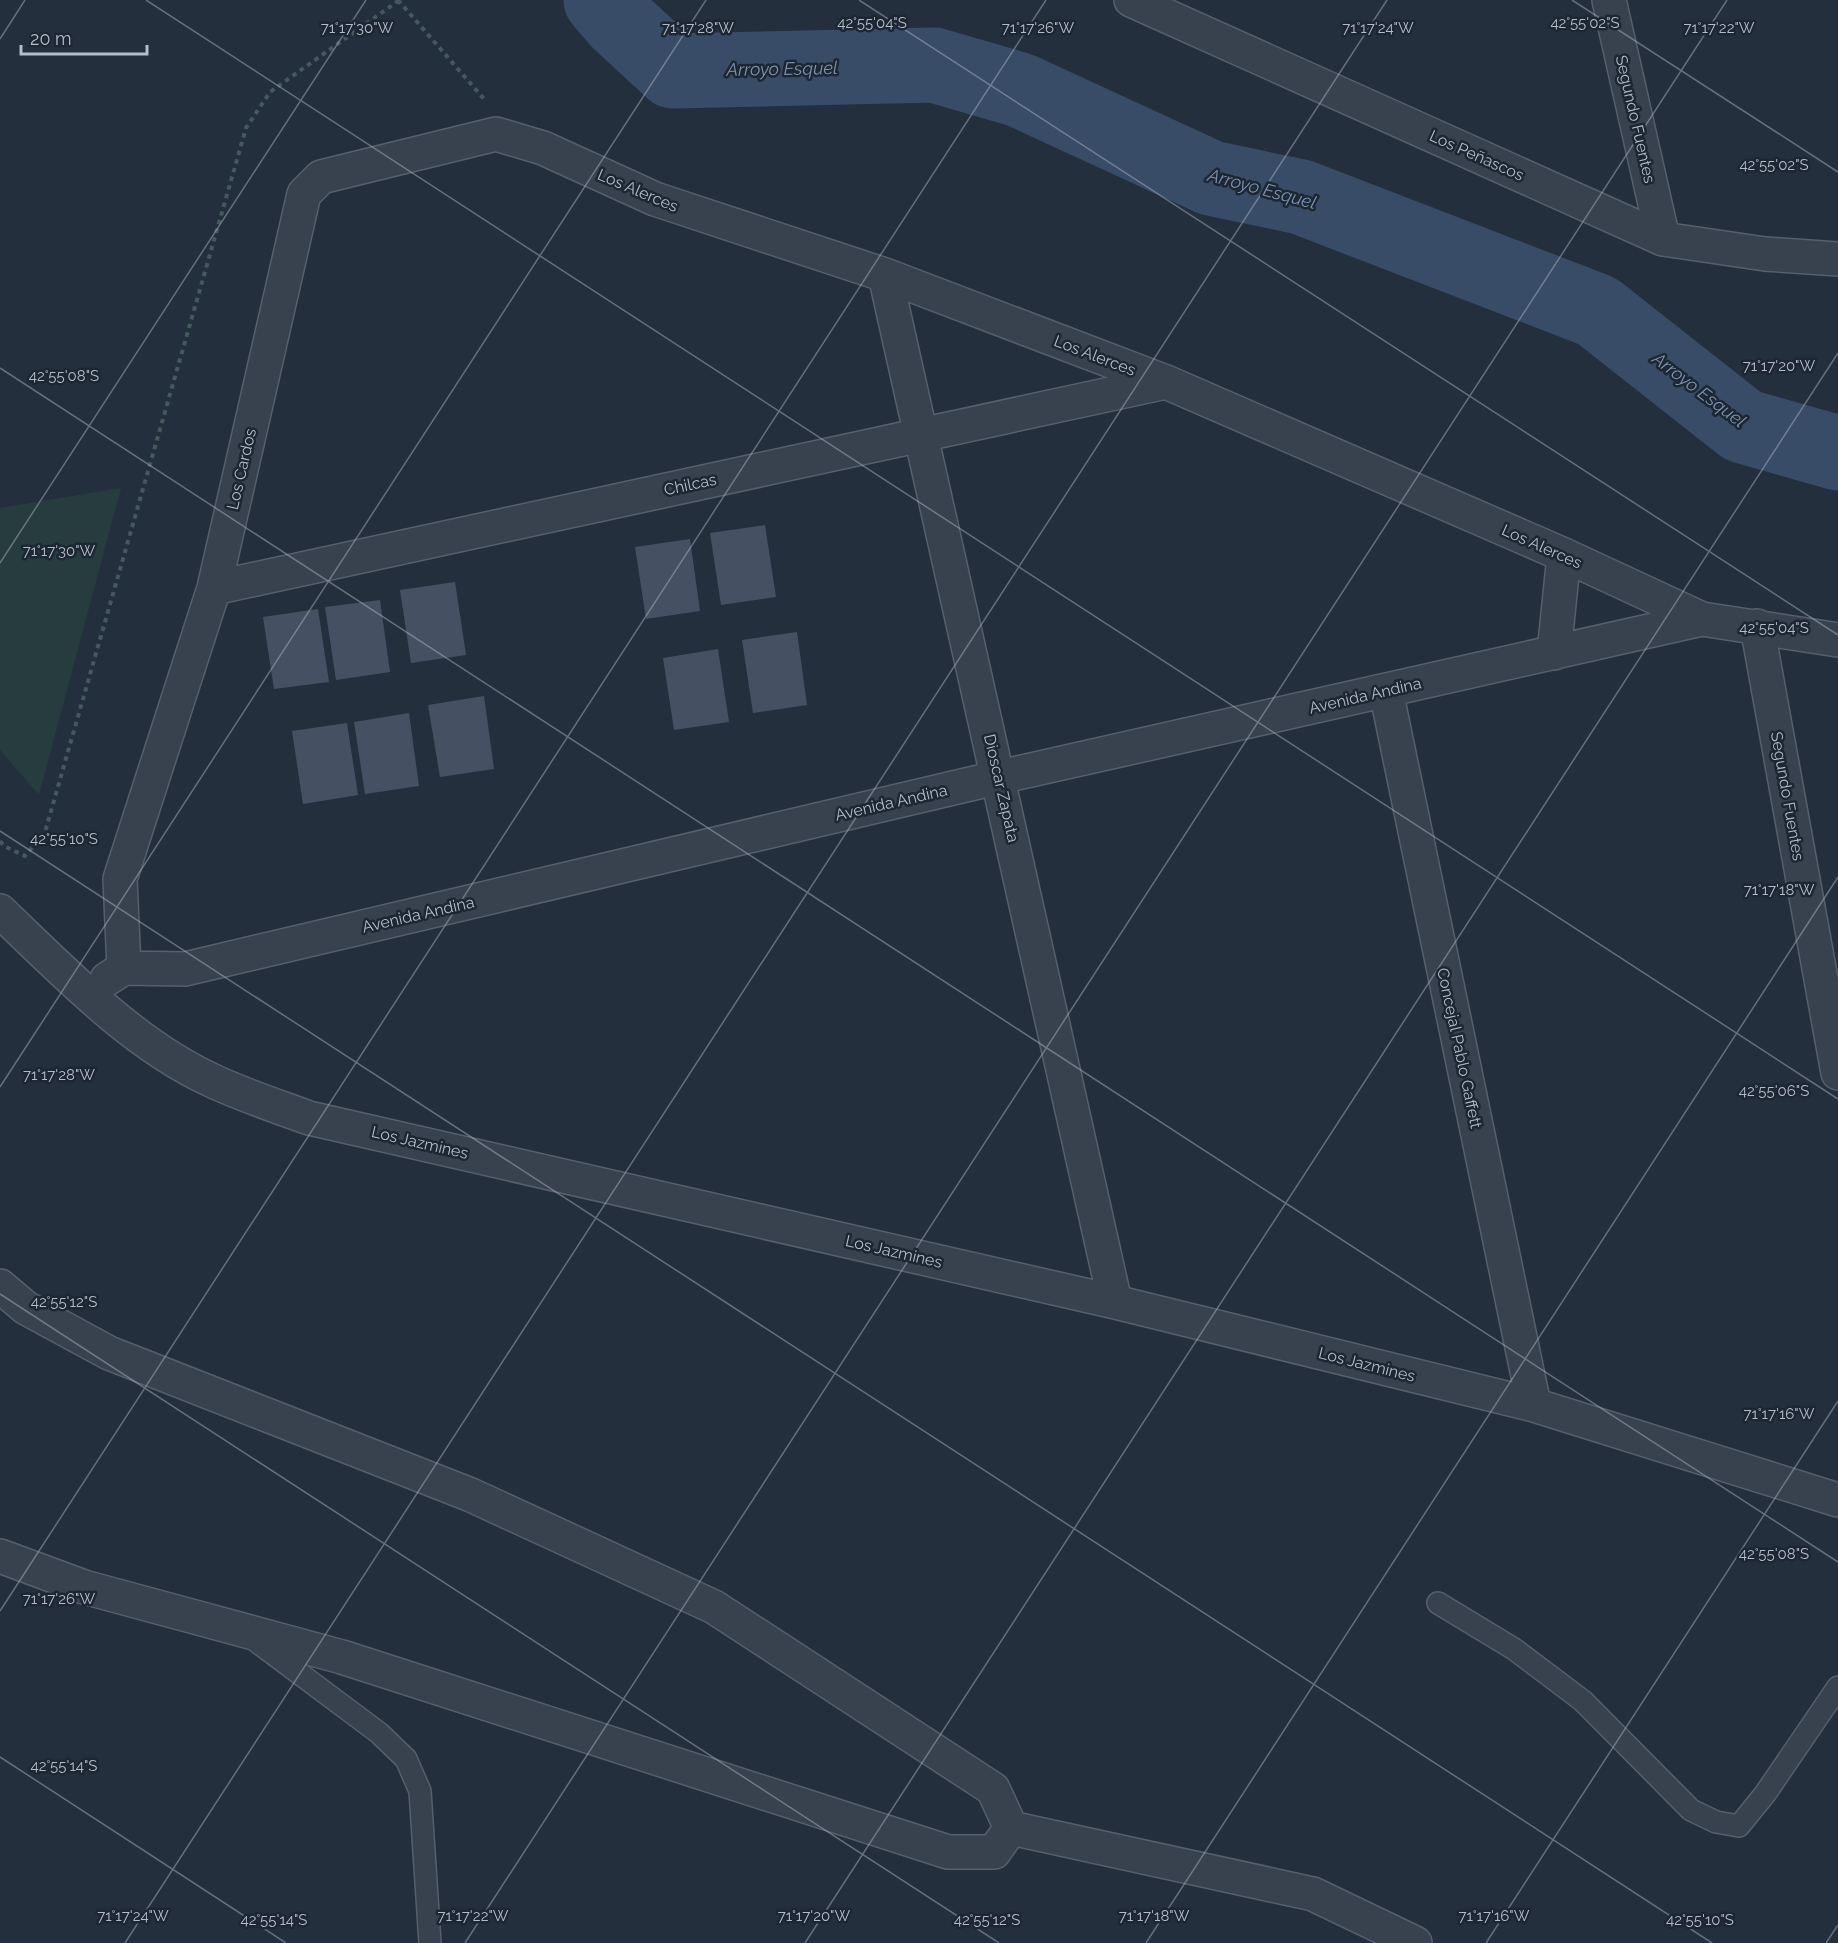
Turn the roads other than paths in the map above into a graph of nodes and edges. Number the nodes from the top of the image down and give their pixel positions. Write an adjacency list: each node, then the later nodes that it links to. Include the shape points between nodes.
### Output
1 (1131, 0): 3 (street, Los Peñascos)
2 (1609, 0): 5 (street, Segundo Fuentes)
3 (1177, 10): 5 (street, Los Peñascos)
4 (525, 143): 7 (street, Los Alerces, via 655,199); 11 (street, Los Cardos, via 496,134 321,177 304,194)
5 (1663, 239): 6 (street, Los Peñascos, via 1765,254)
6 (1838, 259)
7 (885, 275): 8 (street, Los Alerces); 9 (street, Dioscar Zapata)
8 (1166, 382): 9 (street, Chilcas); 10 (street, Los Alerces)
9 (922, 434): 11 (street, Chilcas); 17 (street, Dioscar Zapata)
10 (1564, 555): 12 (street, Los Alerces); 15 (street)
11 (213, 588): 19 (street, Los Cardos, via 120,879)
12 (1702, 619): 13 (street, Los Alerces); 15 (street, Avenida Andina)
13 (1757, 626): 14 (street, Los Alerces); 21 (street, Segundo Fuentes)
14 (1838, 640)
15 (1554, 653): 16 (street, Avenida Andina)
16 (1386, 691): 17 (street, Avenida Andina); 24 (street, Concejal Pablo Gaffett)
17 (1000, 777): 19 (street, Avenida Andina, via 185,969); 23 (street, Dioscar Zapata)
18 (0, 911): 20 (street, Los Jazmines)
19 (124, 968): 20 (street)
20 (85, 992): 23 (street, Los Jazmines, via 157,1048 210,1080 309,1118)
21 (1838, 1072)
22 (0, 1286): 30 (street, via 26,1308 109,1353 471,1495 714,1607 993,1789)
23 (1115, 1302): 24 (street, Los Jazmines)
24 (1534, 1405): 25 (street, Los Jazmines)
25 (1838, 1500)
26 (0, 1556): 28 (street, via 84,1587)
27 (1438, 1603): 29 (lane, via 1514,1649 1583,1701 1691,1810 1716,1822 1739,1826)
28 (242, 1629): 30 (street, via 342,1657 948,1852 994,1852); 31 (lane, via 379,1733 406,1759 420,1791)
29 (1838, 1687)
30 (1011, 1828): 32 (street, via 1313,1894)
31 (430, 1943)
32 (1415, 1943)

